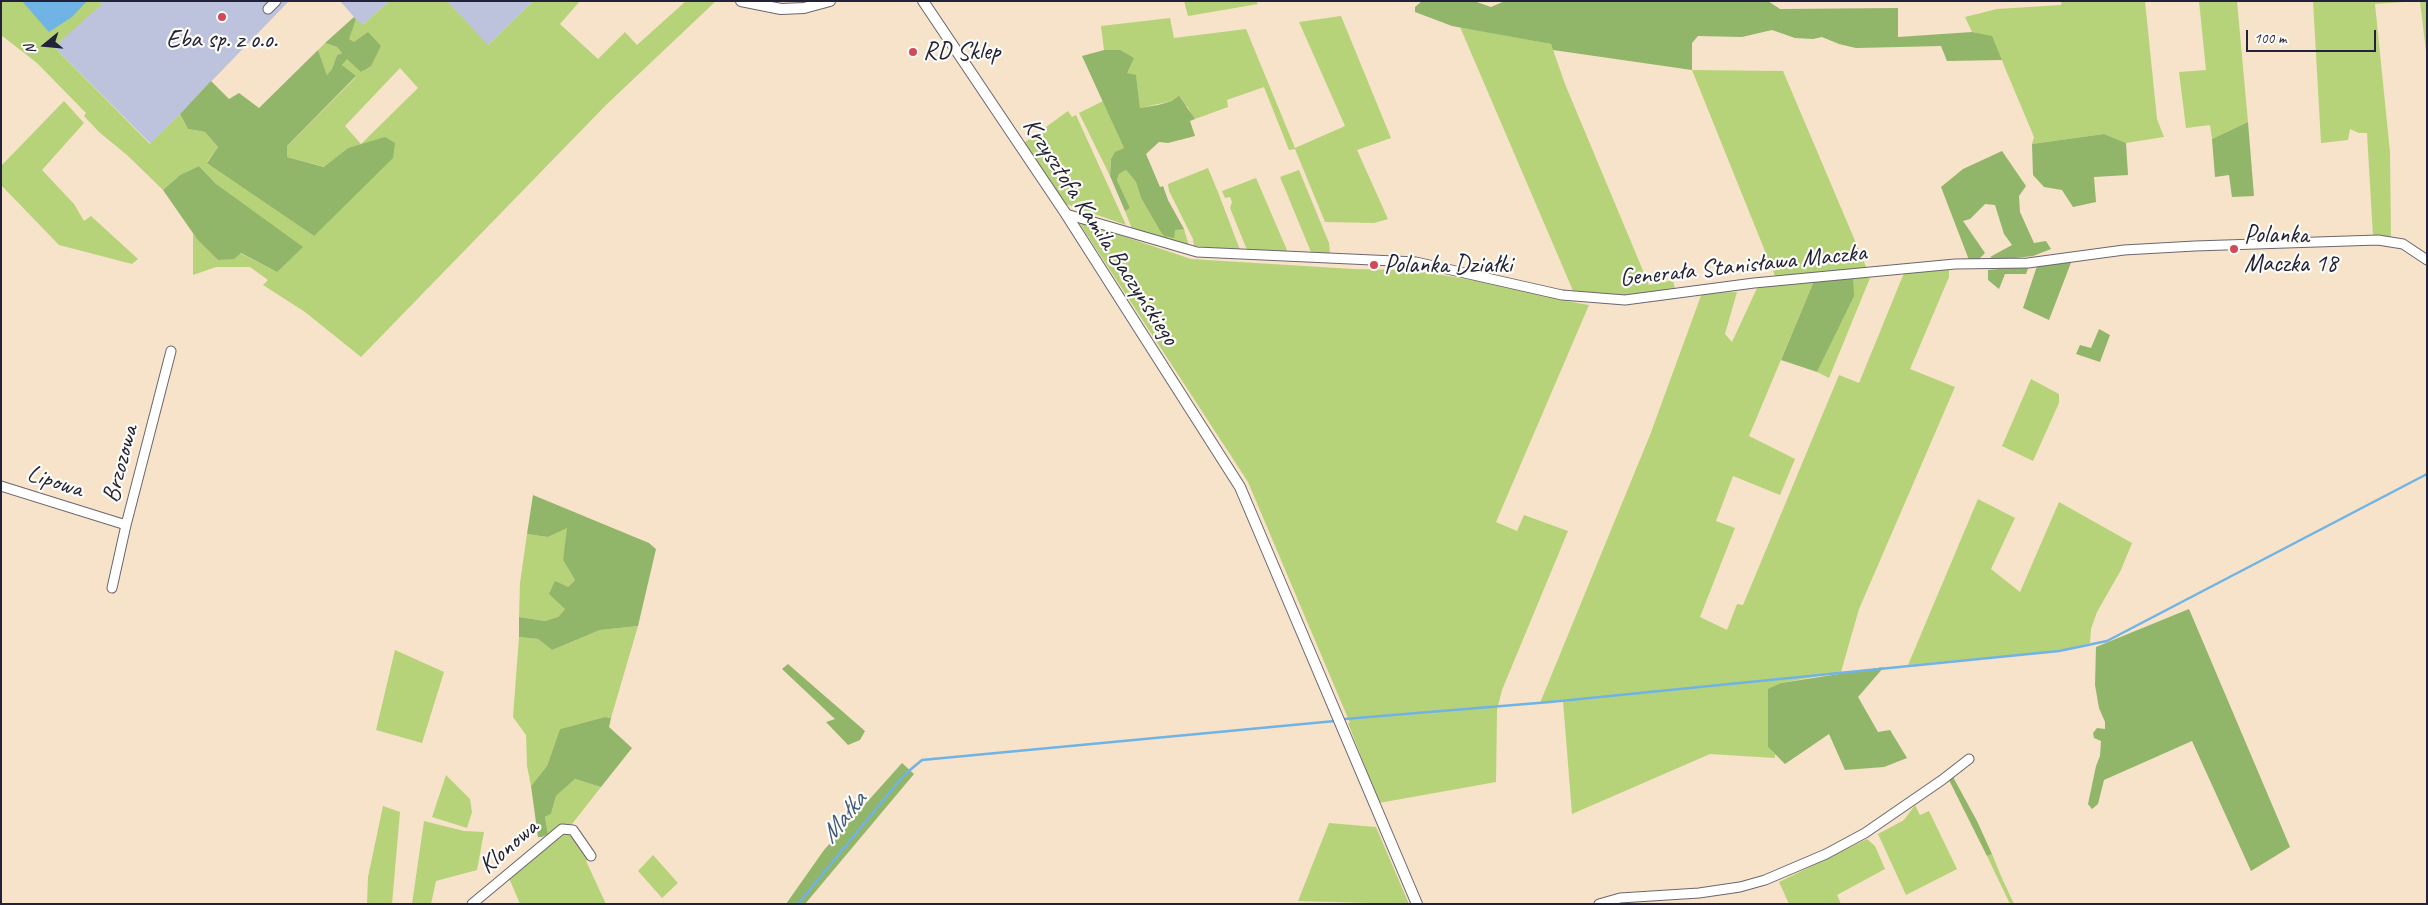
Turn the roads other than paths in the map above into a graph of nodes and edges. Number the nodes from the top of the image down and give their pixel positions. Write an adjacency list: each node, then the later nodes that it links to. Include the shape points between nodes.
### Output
1 (276, 1): 5 (street)
2 (741, 1): 3 (street, via 781,9 804,8)
3 (830, 1)
4 (923, 1): 6 (street, Krzysztofa Kamila Baczyńskiego)
5 (268, 9)
6 (1066, 214): 7 (street, Generała Stanisława Maczka, via 1197,252 1416,262 1562,295 1625,300 1754,283 1954,264 2028,263 2124,250 2195,246 2378,240 2403,244); 15 (street, Krzysztofa Kamila Baczyńskiego, via 1240,487)
7 (2427, 260)
8 (171, 351): 10 (street, Brzozowa)
9 (1, 486): 10 (street, Lipowa)
10 (126, 525): 11 (street, Brzozowa)
11 (112, 588)
12 (1969, 759): 16 (street, via 1865,833 1826,854 1764,880 1699,893 1620,898)
13 (591, 856): 14 (street, Klonowa, via 573,830 562,829)
14 (472, 904)
15 (1416, 904)
16 (1599, 904)

